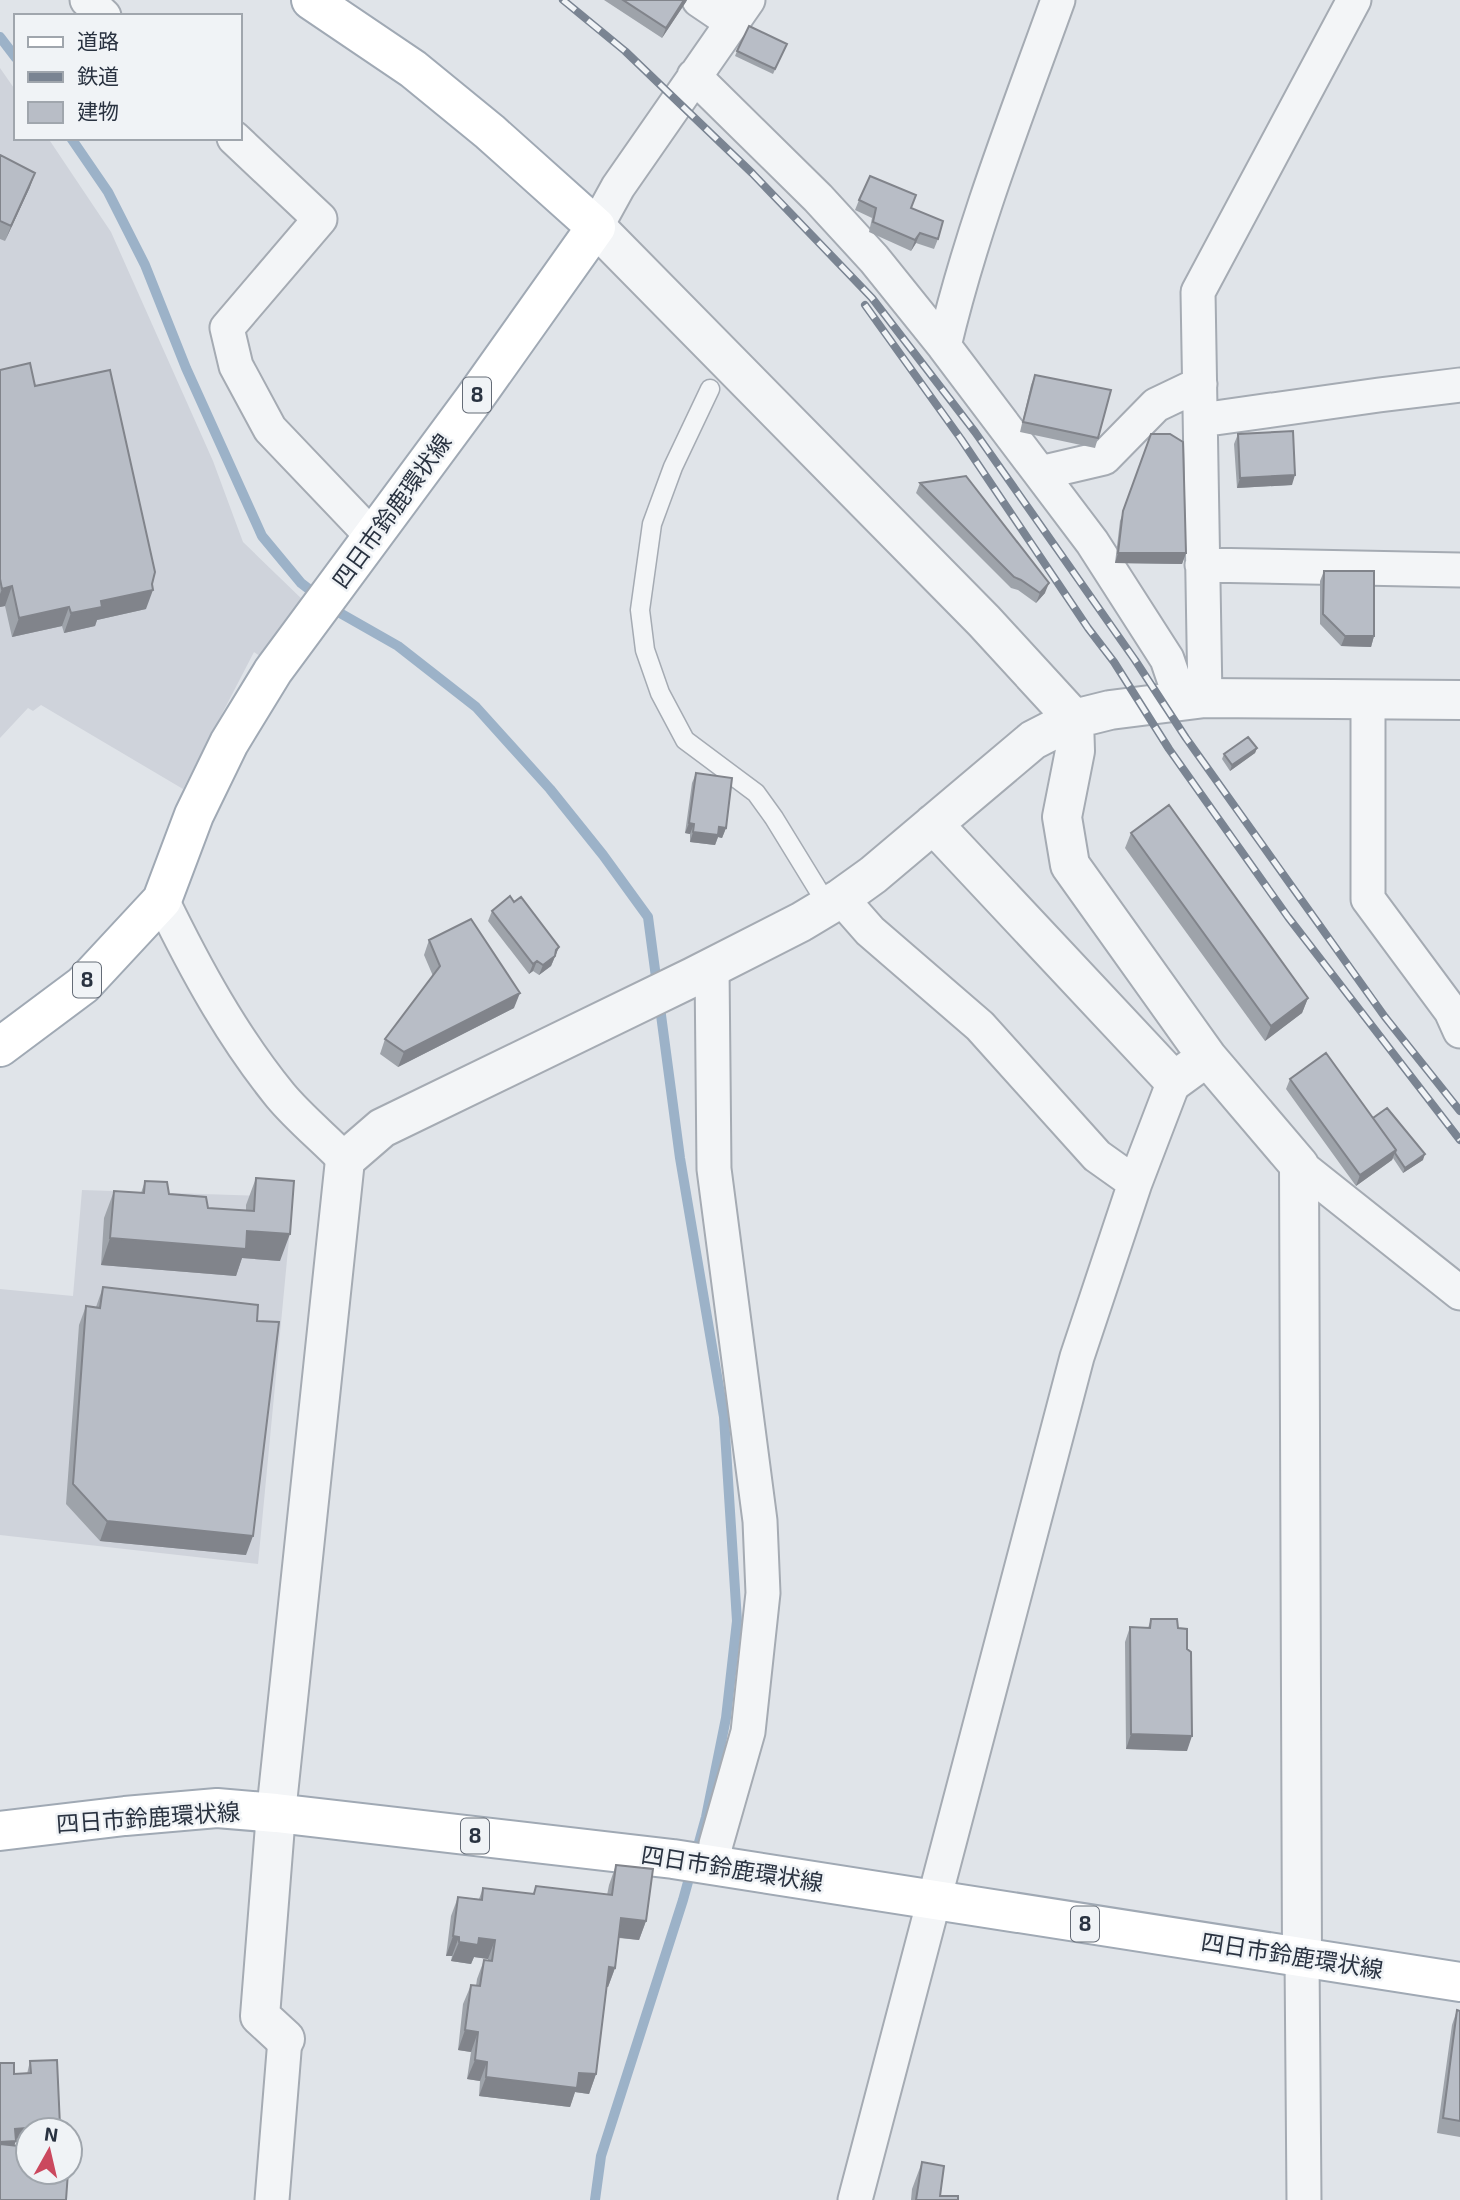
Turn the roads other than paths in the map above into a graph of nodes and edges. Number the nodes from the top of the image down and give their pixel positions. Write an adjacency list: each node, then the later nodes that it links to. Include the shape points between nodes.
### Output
1 (87, 0): 7 (street)
2 (311, 0): 10 (main road, via 413,69)
3 (699, 0): 6 (street)
4 (1058, 0): 11 (street, via 984,207)
5 (1354, 0): 12 (street, via 1198,292)
6 (741, 12): 8 (street)
7 (102, 14)
8 (694, 76): 10 (street); 11 (street, via 818,198)
9 (236, 140): 17 (street, via 320,219 227,328 236,366 270,429)
10 (596, 227): 17 (main road, 四日市鈴鹿環状線 / 8); 23 (street, via 984,621)
11 (944, 346): 16 (street)
12 (1200, 384): 15 (street); 16 (street, via 1156,405 1104,458)
13 (1460, 386): 15 (street)
14 (710, 389): 26 (lane, via 652,524 640,610 645,650 660,693 685,740 755,793)
15 (1200, 420): 18 (street)
16 (1040, 473): 20 (street, via 1092,542)
17 (364, 549): 25 (main road, 四日市鈴鹿環状線 / 8, via 273,671 223,755)
18 (1202, 565): 19 (street); 20 (street)
19 (1460, 570)
20 (1193, 699): 21 (street); 23 (street)
21 (1368, 700): 22 (street); 28 (street, via 1368,899)
22 (1460, 700)
23 (1074, 719): 24 (street, via 1033,740); 30 (street, via 1075,751 1062,817 1070,865)
24 (933, 824): 26 (street); 31 (street)
25 (162, 900): 29 (main road, 四日市鈴鹿環状線 / 8, via 83,985); 32 (street, via 190,959 281,1097)
26 (834, 902): 27 (street); 34 (street, via 979,1026 1097,1156)
27 (702, 972): 32 (street, via 382,1128); 38 (street, via 714,1169 760,1521 763,1593 748,1732 716,1844)
28 (1460, 1031)
29 (3, 1039)
30 (1207, 1058): 31 (street); 33 (street)
31 (1174, 1081): 34 (street)
32 (345, 1160): 36 (street)
33 (1299, 1165): 35 (street); 40 (street)
34 (1135, 1183): 39 (street, via 1077,1357)
35 (1460, 1293)
36 (276, 1813): 37 (main road, 四日市鈴鹿環状線 / 8, via 217,1808); 38 (main road, 四日市鈴鹿環状線 / 8); 42 (street, via 260,2017)
37 (0, 1831)
38 (699, 1863): 39 (main road, 四日市鈴鹿環状線 / 8)
39 (933, 1900): 40 (main road, 四日市鈴鹿環状線 / 8); 44 (street)
40 (1302, 1957): 41 (main road, 四日市鈴鹿環状線 / 8); 45 (street)
41 (1460, 1982)
42 (285, 2039): 43 (street)
43 (272, 2200)
44 (855, 2200)
45 (1304, 2200)

